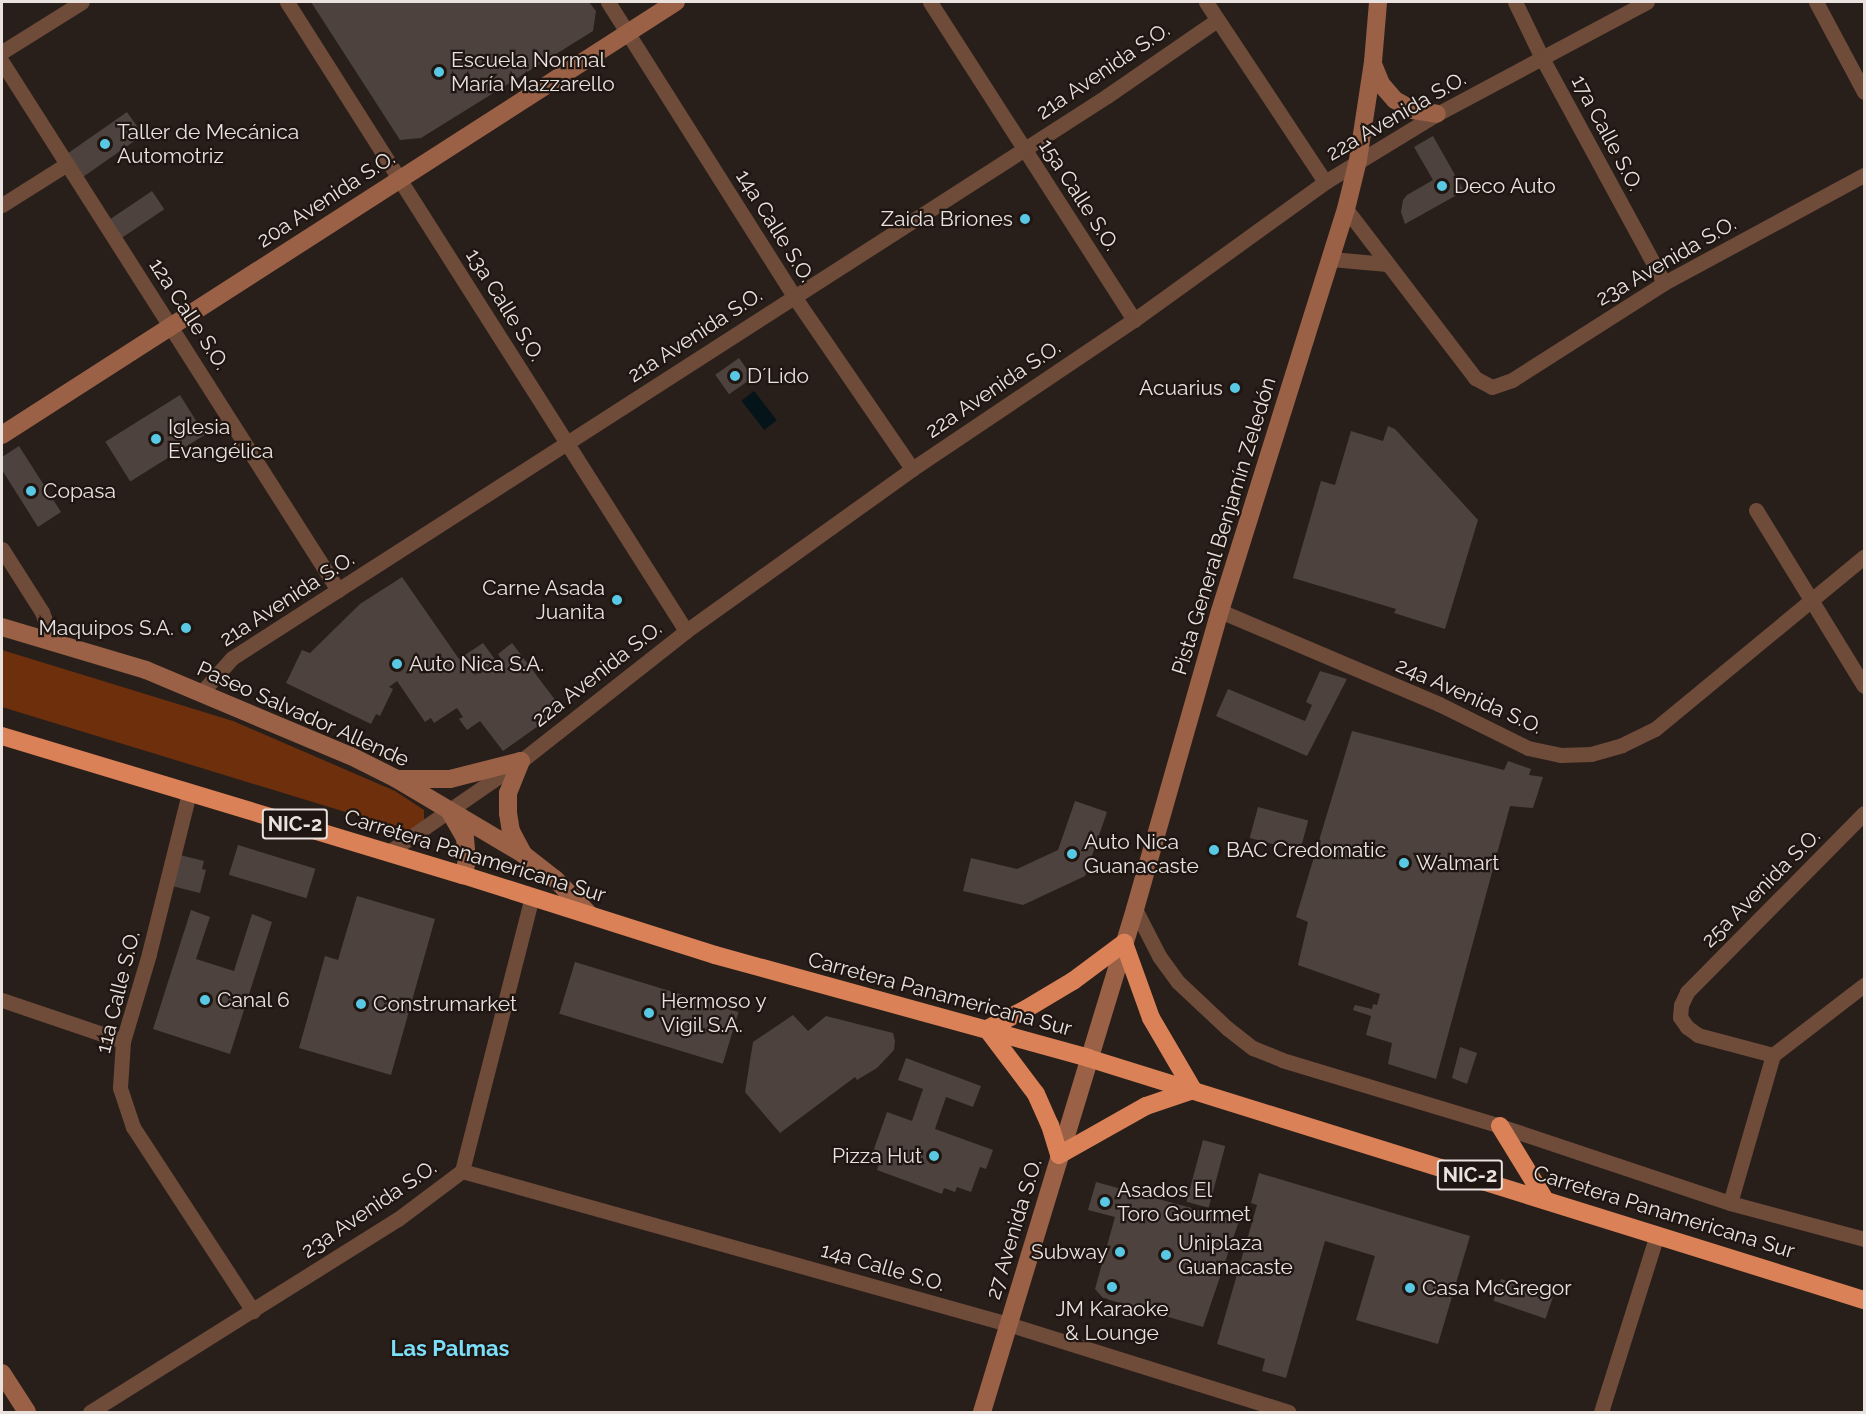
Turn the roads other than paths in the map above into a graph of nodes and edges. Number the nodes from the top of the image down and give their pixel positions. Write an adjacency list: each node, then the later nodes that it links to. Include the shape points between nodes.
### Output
1 (82, 2): 13 (street)
2 (287, 2): 23 (street, 13a Calle S.O.)
3 (608, 2): 12 (street, 14a Calle S.O.)
4 (676, 2): 12 (street, 20a Avenida S.O.)
5 (930, 2): 19 (street, 15a Calle S.O.)
6 (1206, 2): 11 (street)
7 (1378, 2): 16 (street, Pista General Benjamín Zeledón)
8 (1515, 2): 14 (street, 17a Calle S.O.)
9 (1647, 2): 14 (street, 22a Avenida S.O.)
10 (1816, 2): 17 (street)
11 (1218, 20): 19 (street, 21a Avenida S.O.); 24 (street)
12 (628, 33): 23 (street, 20a Avenida S.O.); 30 (street, 14a Calle S.O.)
13 (2, 52)
14 (1542, 58): 18 (street, 22a Avenida S.O.); 29 (street, 17a Calle S.O.)
15 (2, 62): 21 (street, 12a Calle S.O.)
16 (1373, 62): 18 (street, via 1381,84 1395,100 1413,110); 20 (street, Pista General Benjamín Zeledón)
17 (1864, 92)
18 (1437, 114): 20 (street, 22a Avenida S.O.)
19 (1024, 149): 30 (street, 21a Avenida S.O.); 31 (street, 15a Calle S.O.)
20 (1358, 160): 24 (street, 22a Avenida S.O.); 26 (street, Pista General Benjamín Zeledón)
21 (67, 164): 25 (street); 32 (street, 12a Calle S.O.)
22 (1864, 175): 29 (street, 23a Avenida S.O.)
23 (400, 178): 32 (street, 20a Avenida S.O.); 34 (street, 13a Calle S.O.)
24 (1325, 182): 31 (street, 22a Avenida S.O.)
25 (2, 205)
26 (1346, 209): 27 (street, Pista General Benjamín Zeledón); 28 (street)
27 (1331, 259): 28 (street); 41 (street, Pista General Benjamín Zeledón)
28 (1387, 264): 29 (street, 23a Avenida S.O., via 1475,378 1492,387 1512,380)
29 (1664, 283)
30 (793, 295): 34 (street, 21a Avenida S.O.); 35 (street, 14a Calle S.O.)
31 (1134, 320): 35 (street, 22a Avenida S.O.)
32 (172, 326): 33 (street, 20a Avenida S.O.); 39 (street, 12a Calle S.O.)
33 (2, 435)
34 (568, 443): 39 (street, 21a Avenida S.O.); 43 (street, 13a Calle S.O.)
35 (912, 469): 43 (street, 22a Avenida S.O.)
36 (1756, 510): 40 (street)
37 (2, 549): 44 (street, via 42,612)
38 (1864, 557): 40 (street, 24a Avenida S.O.)
39 (338, 590): 46 (street, 21a Avenida S.O., via 232,658)
40 (1811, 602): 41 (street, 24a Avenida S.O., via 1654,729 1602,751 1561,755 1528,748 1440,704); 45 (street)
41 (1220, 611): 57 (street, Pista General Benjamín Zeledón)
42 (2, 627): 44 (street, Paseo Salvador Allende)
43 (686, 631): 48 (street, 22a Avenida S.O.)
44 (53, 642): 46 (street, Paseo Salvador Allende, via 146,670)
45 (1864, 686)
46 (202, 692): 49 (street, Paseo Salvador Allende)
47 (2, 736): 50 (highway, Carretera Panamericana Sur / NIC-2)
48 (521, 761): 49 (street, via 450,779); 51 (street, 22a Avenida S.O.); 54 (street, via 508,793 508,813 511,831)
49 (394, 778): 51 (street, Paseo Salvador Allende)
50 (189, 793): 53 (highway, Carretera Panamericana Sur / NIC-2); 63 (street, 11a Calle S.O.)
51 (449, 810): 53 (street, 22a Avenida S.O.); 54 (street, Paseo Salvador Allende); 55 (street, via 465,838 467,861)
52 (1864, 813): 64 (street, 25a Avenida S.O., via 1687,992 1681,1005 1680,1017 1698,1035)
53 (389, 852): 55 (highway, Carretera Panamericana Sur / NIC-2)
54 (523, 854): 58 (street, Paseo Salvador Allende, via 555,879)
55 (463, 875): 56 (highway, Carretera Panamericana Sur / NIC-2)
56 (532, 897): 58 (highway, Carretera Panamericana Sur / NIC-2); 69 (street, 23a Avenida S.O.)
57 (1135, 909): 59 (street, Pista General Benjamín Zeledón); 67 (street, via 1159,956 1178,982 1253,1048)
58 (589, 914): 62 (highway, Carretera Panamericana Sur / NIC-2, via 739,962)
59 (1124, 943): 62 (highway, via 1073,981); 65 (street, Pista General Benjamín Zeledón); 66 (highway, via 1151,1018)
60 (1864, 985): 64 (street)
61 (2, 1000): 63 (street)
62 (987, 1029): 65 (highway, Carretera Panamericana Sur / NIC-2); 68 (highway, via 1036,1094)
63 (123, 1041): 75 (street, 11a Calle S.O., via 120,1088 133,1127)
64 (1773, 1055): 71 (street)
65 (1088, 1058): 66 (highway, Carretera Panamericana Sur / NIC-2); 68 (street, 27 Avenida S.O.)
66 (1193, 1090): 68 (highway, via 1146,1106); 70 (highway, Carretera Panamericana Sur / NIC-2)
67 (1500, 1126): 70 (highway); 71 (street)
68 (1059, 1155): 76 (street, 27 Avenida S.O.)
69 (462, 1172): 75 (street, 23a Avenida S.O., via 398,1219); 76 (street, 14a Calle S.O.)
70 (1544, 1198): 72 (highway, Carretera Panamericana Sur / NIC-2)
71 (1730, 1203): 73 (street)
72 (1657, 1234): 74 (highway, Carretera Panamericana Sur / NIC-2); 82 (street)
73 (1864, 1235)
74 (1864, 1300)
75 (253, 1311): 79 (street, 23a Avenida S.O.)
76 (1008, 1324): 80 (street, 27 Avenida S.O.); 81 (street, 14a Calle S.O.)
77 (2, 1373): 78 (street)
78 (27, 1413)
79 (90, 1413)
80 (982, 1413)
81 (1290, 1413)
82 (1601, 1413)

